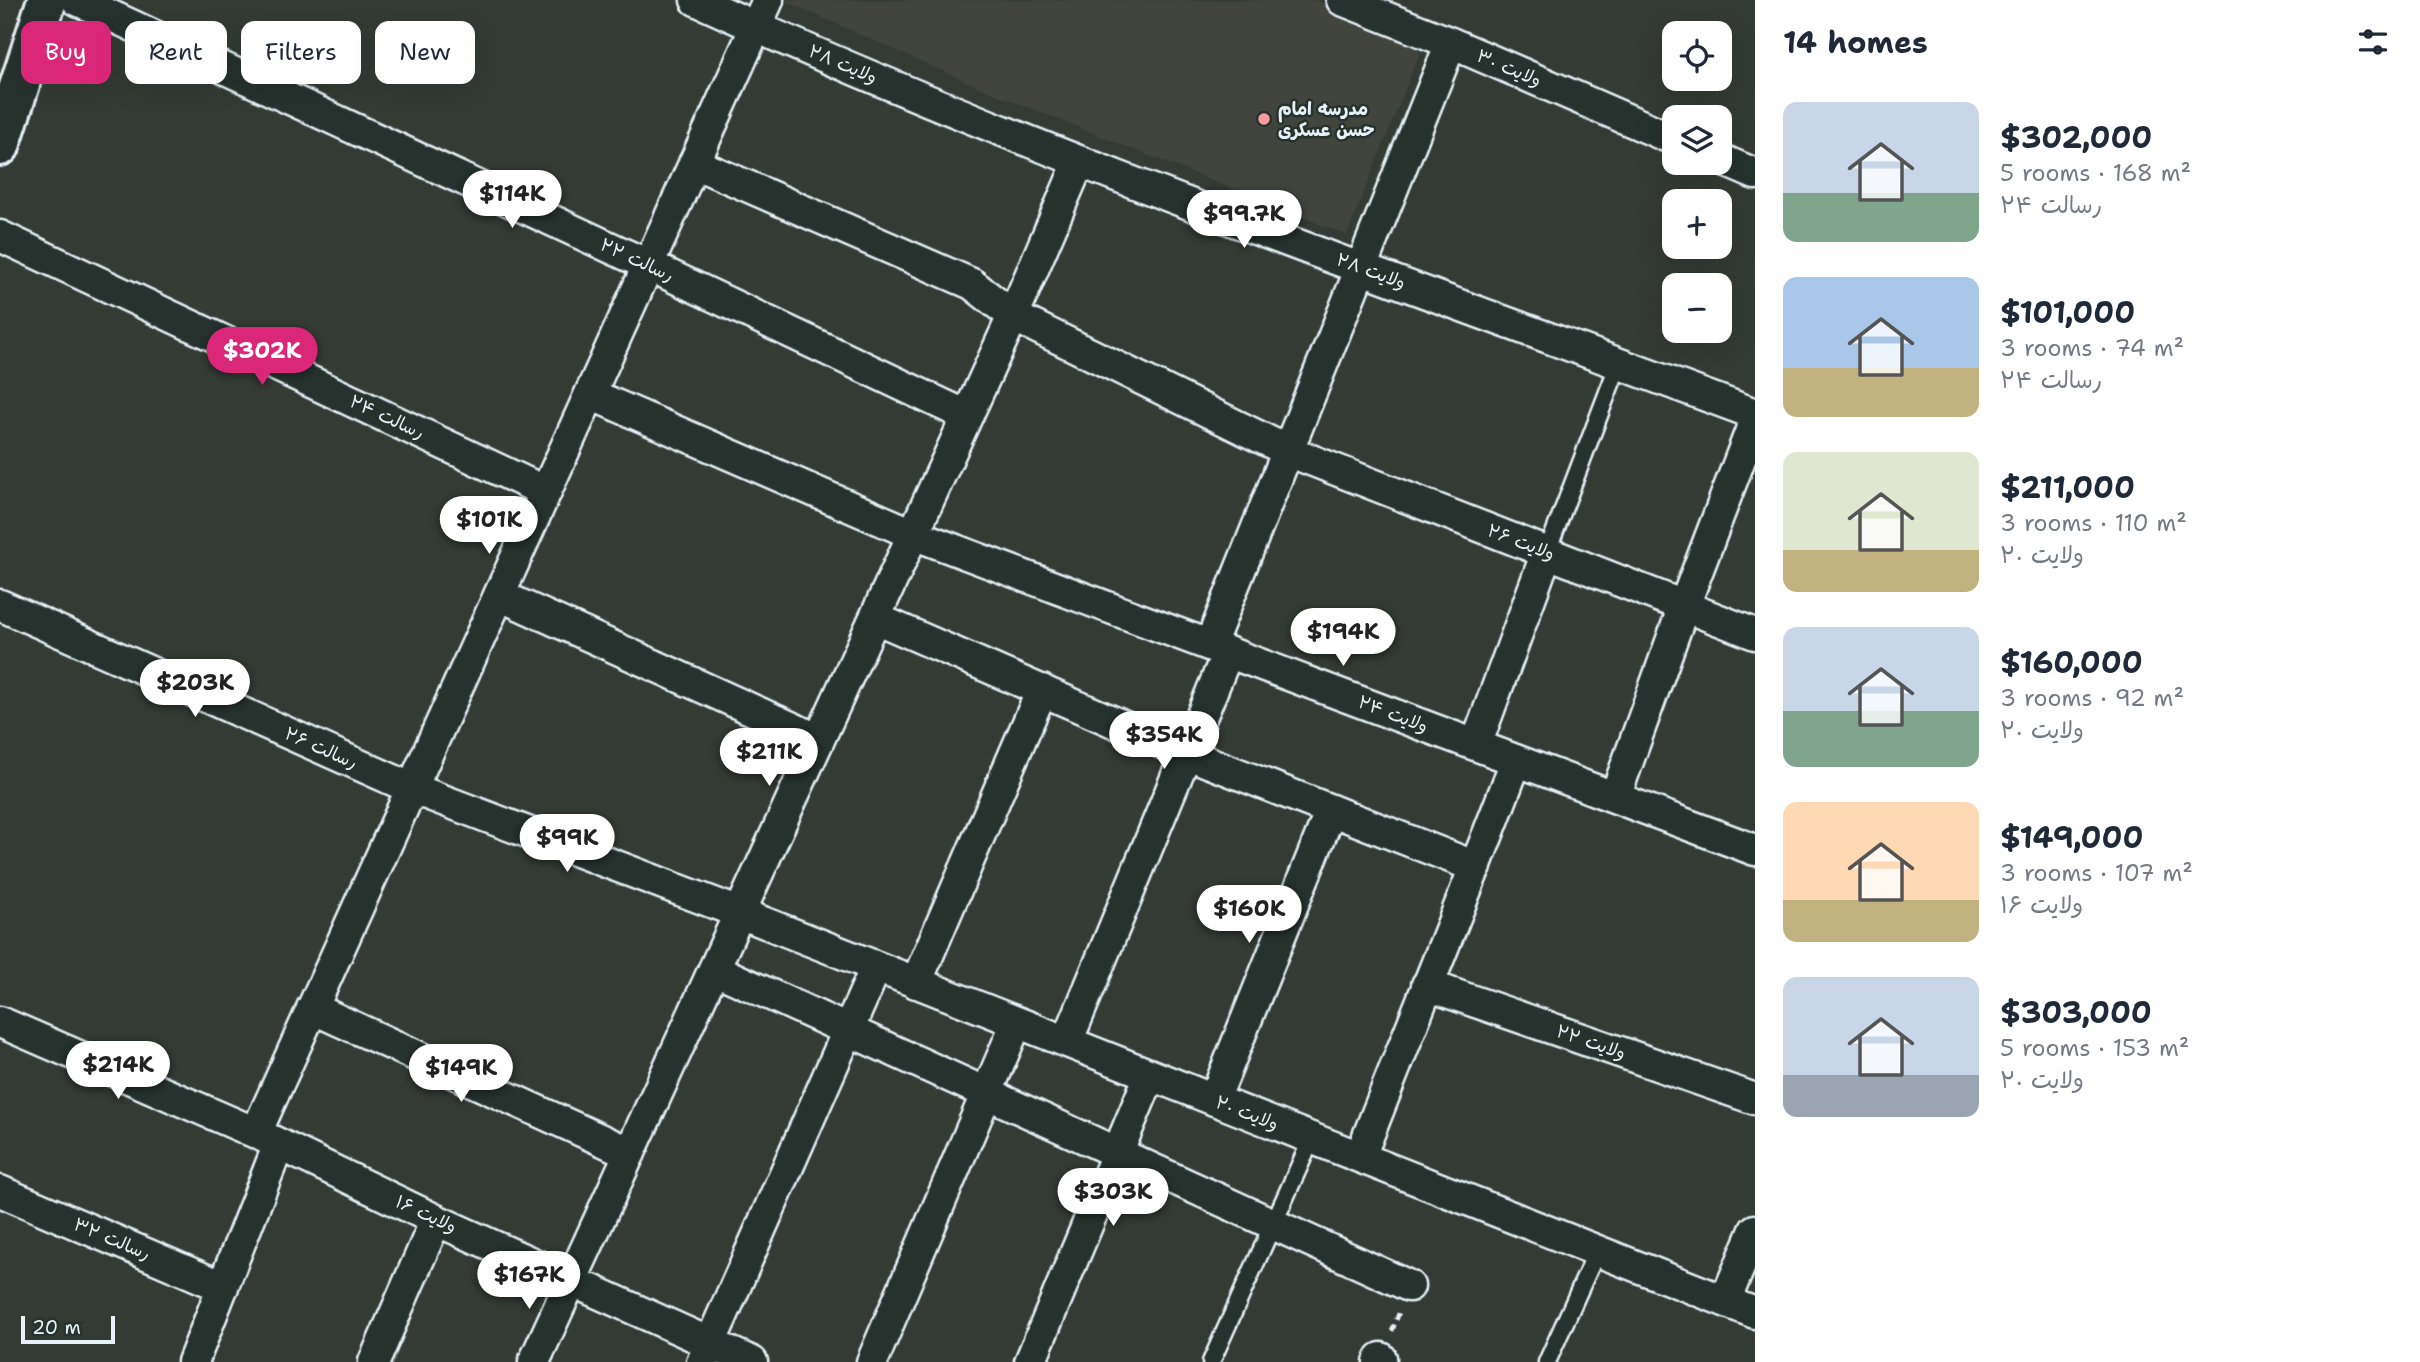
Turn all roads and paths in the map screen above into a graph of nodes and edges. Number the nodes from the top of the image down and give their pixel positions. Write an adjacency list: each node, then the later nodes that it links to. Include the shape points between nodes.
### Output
1 (47, 0): 9 (street)
2 (77, 0): 15 (street, رسالت ۲۲)
3 (695, 0): 6 (street, ولایت ۲۸)
4 (768, 0): 6 (street)
5 (1342, 0): 7 (street, ولایت ۳۰)
6 (755, 27): 10 (street, ولایت ۲۸); 11 (street)
7 (1451, 43): 8 (street, ولایت ۳۰); 16 (street)
8 (1662, 134)
9 (0, 146)
10 (1079, 162): 16 (street, ولایت ۲۸); 17 (street)
11 (694, 163): 15 (street); 17 (street, ولایت ۲۶, via 972,284)
12 (1732, 164): 13 (street)
13 (1755, 174)
14 (0, 236): 24 (street, رسالت ۲۴)
15 (648, 265): 19 (street); 21 (street, رسالت ۲۲)
16 (1361, 267): 18 (street, ولایت ۲۸); 23 (street)
17 (1013, 316): 21 (street); 23 (street, ولایت ۲۶)
18 (1619, 363): 20 (street, ولایت ۲۸); 26 (lane)
19 (590, 394): 24 (street); 25 (street, ولایت ۲۴)
20 (1755, 414)
21 (967, 416): 25 (street)
22 (1755, 419): 29 (street)
23 (1288, 450): 26 (street, ولایت ۲۶); 32 (street)
24 (545, 492): 27 (street)
25 (913, 534): 30 (street); 32 (street, ولایت ۲۴)
26 (1547, 552): 29 (street, ولایت ۲۶); 35 (street)
27 (499, 594): 34 (street); 38 (street)
28 (0, 605): 38 (street, رسالت ۲۶)
29 (1684, 606): 31 (street, ولایت ۲۶); 39 (street)
30 (874, 618): 33 (street); 34 (street)
31 (1755, 634)
32 (1219, 649): 35 (street, ولایت ۲۴); 36 (street)
33 (1042, 690): 36 (street); 46 (street)
34 (819, 740): 43 (street)
35 (1476, 745): 37 (street, ولایت ۲۴)
36 (1185, 753): 40 (street); 52 (street)
37 (1516, 761): 39 (street, ولایت ۲۴); 42 (street)
38 (411, 788): 43 (street, رسالت ۲۶); 48 (street)
39 (1615, 797): 41 (street, ولایت ۲۴)
40 (1331, 810): 42 (street); 56 (street)
41 (1754, 847)
42 (1476, 867): 47 (street)
43 (740, 913): 44 (street, ولایت ۲۰); 45 (street)
44 (876, 967): 46 (street, ولایت ۲۰); 51 (street)
45 (714, 969): 51 (street); 59 (street)
46 (916, 983): 50 (street, ولایت ۲۰)
47 (1427, 985): 55 (street, ولایت ۲۲); 61 (street)
48 (312, 1008): 58 (street); 59 (street)
49 (0, 1021): 58 (street, ولایت ۱۶)
50 (1017, 1022): 52 (street, ولایت ۲۰); 54 (street)
51 (848, 1030): 54 (street); 72 (street)
52 (1067, 1042): 53 (street, ولایت ۲۰)
53 (1150, 1075): 56 (street, ولایت ۲۰); 60 (street)
54 (987, 1093): 60 (street); 78 (street)
55 (1755, 1099)
56 (1214, 1100): 57 (street, ولایت ۲۰)
57 (1312, 1138): 61 (street, ولایت ۲۰); 64 (lane)
58 (268, 1139): 63 (street, ولایت ۱۶); 69 (street)
59 (630, 1153): 67 (street)
60 (1117, 1153): 64 (street); 79 (street)
61 (1360, 1157): 66 (street, ولایت ۲۰)
62 (0, 1191): 69 (street, رسالت ۳۲)
63 (436, 1220): 67 (street, ولایت ۱۶); 75 (street)
64 (1275, 1225): 68 (street); 80 (lane)
65 (1755, 1230): 70 (street)
66 (1597, 1251): 70 (street, ولایت ۲۰); 81 (lane)
67 (571, 1281): 72 (street, ولایت ۱۶); 76 (street)
68 (1409, 1286): 73 (path)
69 (223, 1287): 74 (street)
70 (1725, 1301): 71 (street, ولایت ۲۰)
71 (1755, 1313)
72 (706, 1353): 77 (street, ولایت ۱۶)
73 (1380, 1360)
74 (194, 1362)
75 (374, 1362)
76 (534, 1362)
77 (752, 1362)
78 (872, 1362)
79 (1030, 1362)
80 (1211, 1362)
81 (1547, 1362)

